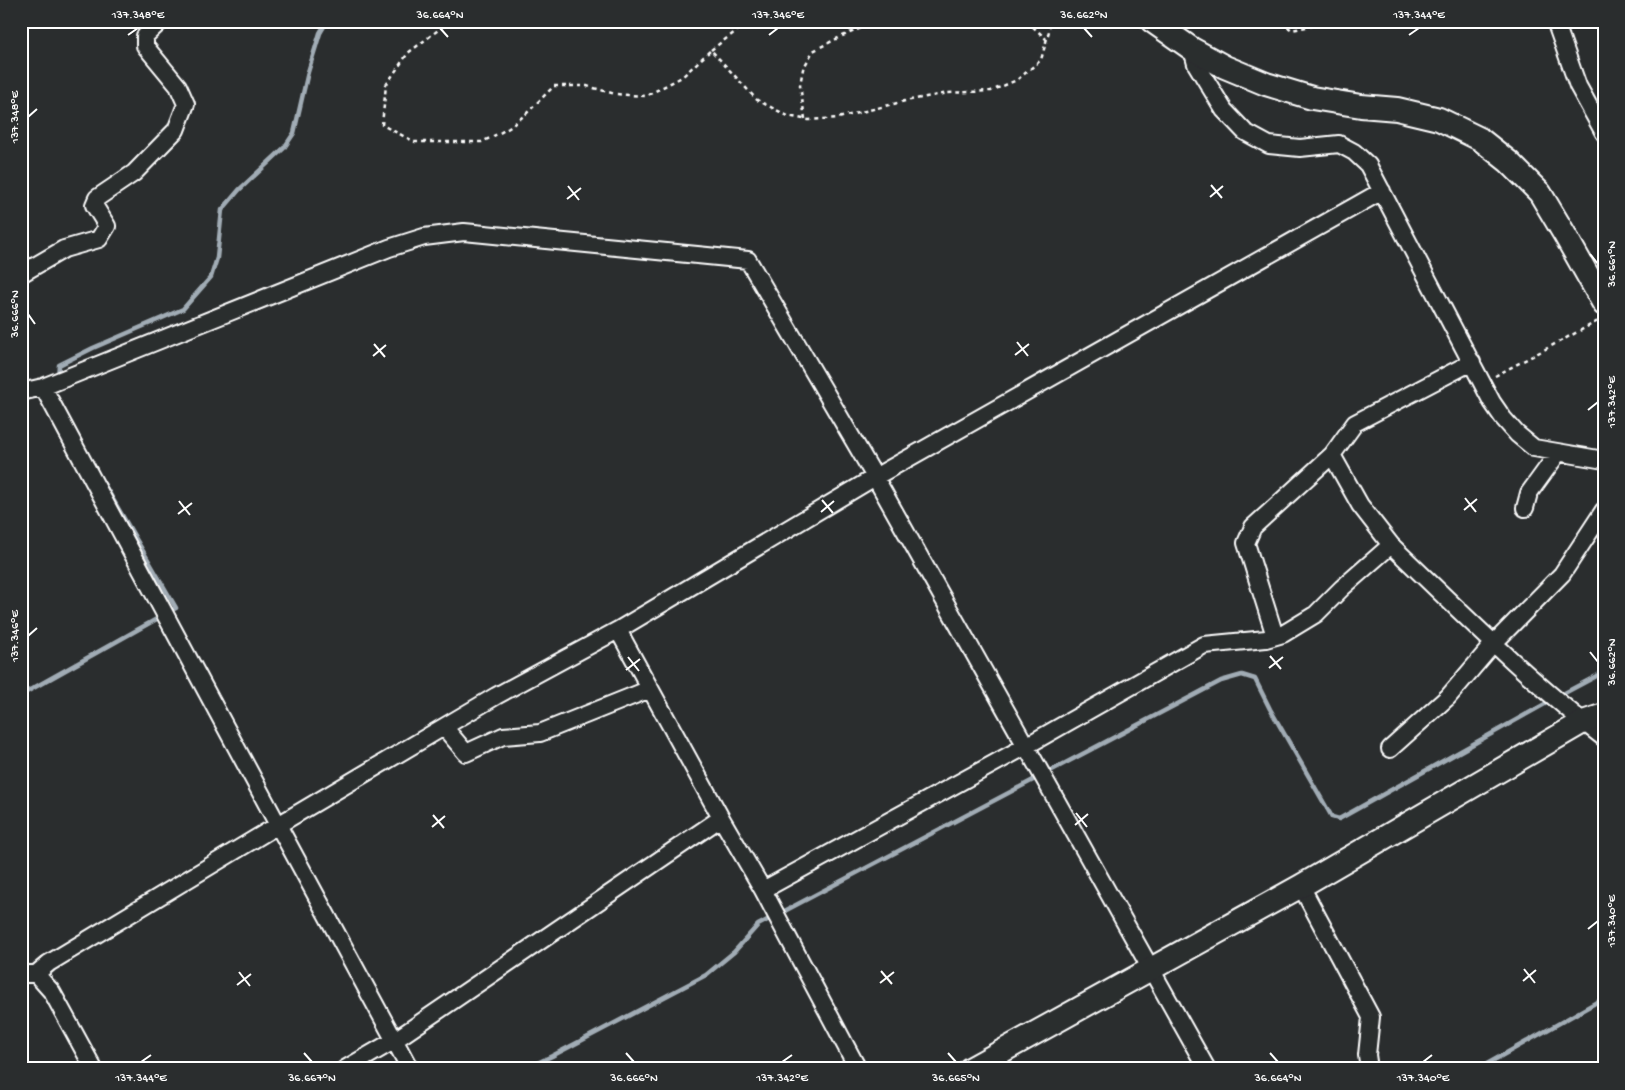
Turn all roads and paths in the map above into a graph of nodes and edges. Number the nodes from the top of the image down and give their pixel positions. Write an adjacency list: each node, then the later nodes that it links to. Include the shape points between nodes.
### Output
1 (162, 21): 17 (street, via 145,36 145,46 178,86 186,104 176,130 134,173 97,198 94,205 108,226 99,239 64,249)
2 (450, 21): 13 (path, via 408,53 386,85 382,125 415,142 482,142 509,128 554,86 587,86 615,94 646,96 682,77)
3 (750, 21): 13 (path)
4 (872, 21): 14 (path, via 813,51 800,85)
5 (1027, 21): 11 (path)
6 (1050, 21): 11 (path)
7 (1152, 21): 12 (street)
8 (1386, 21): 10 (path, via 1380,24 1336,21 1292,30)
9 (1555, 21): 15 (street, via 1578,86)
10 (1281, 22)
11 (1047, 39): 14 (path, via 1041,60 1016,80 991,91 948,93 838,118)
12 (1192, 49): 16 (street, via 1196,64 1224,110 1244,132 1269,145 1300,148 1339,144 1368,165); 18 (street, via 1266,84 1312,98 1397,109 1439,119 1480,139 1540,193)
13 (711, 50): 14 (path, via 757,100 788,116)
14 (805, 119)
15 (1604, 133)
16 (1382, 191): 20 (street); 27 (street)
17 (21, 274)
18 (1604, 304)
19 (1604, 318): 21 (path)
20 (1472, 362): 21 (street); 25 (street, via 1355,423)
21 (1483, 383): 24 (street, via 1492,402 1517,434 1534,448)
22 (43, 387): 23 (street); 27 (street, via 389,248 424,238 464,232 748,260); 41 (street)
23 (21, 392)
24 (1558, 452): 26 (street); 28 (street, via 1529,494)
25 (1332, 456): 30 (street, via 1360,505); 32 (street, via 1253,527 1246,543)
26 (1604, 460)
27 (875, 477): 31 (street); 38 (street)
28 (1525, 508)
29 (1604, 510): 33 (street, via 1562,574)
30 (1391, 545): 32 (street, via 1316,614); 33 (street)
31 (618, 630): 34 (street); 36 (street)
32 (1275, 636): 38 (street, via 1204,644)
33 (1494, 643): 35 (street); 39 (street, via 1448,697)
34 (650, 689): 36 (street, via 540,733 503,736 466,753); 40 (street)
35 (1593, 719): 37 (street); 42 (street)
36 (444, 728): 41 (street)
37 (1604, 738)
38 (1026, 746): 43 (street); 44 (street)
39 (1390, 749)
40 (721, 818): 43 (street); 46 (street)
41 (278, 825): 45 (street); 46 (street)
42 (1301, 886): 44 (street); 53 (street, via 1371,1017 1367,1055)
43 (763, 890): 50 (street)
44 (1151, 970): 51 (street); 52 (street)
45 (29, 974): 47 (street, via 52,992)
46 (395, 1040): 48 (street); 49 (street)
47 (94, 1069)
48 (345, 1069)
49 (410, 1069)
50 (858, 1069)
51 (970, 1069)
52 (1207, 1069)
53 (1369, 1069)

